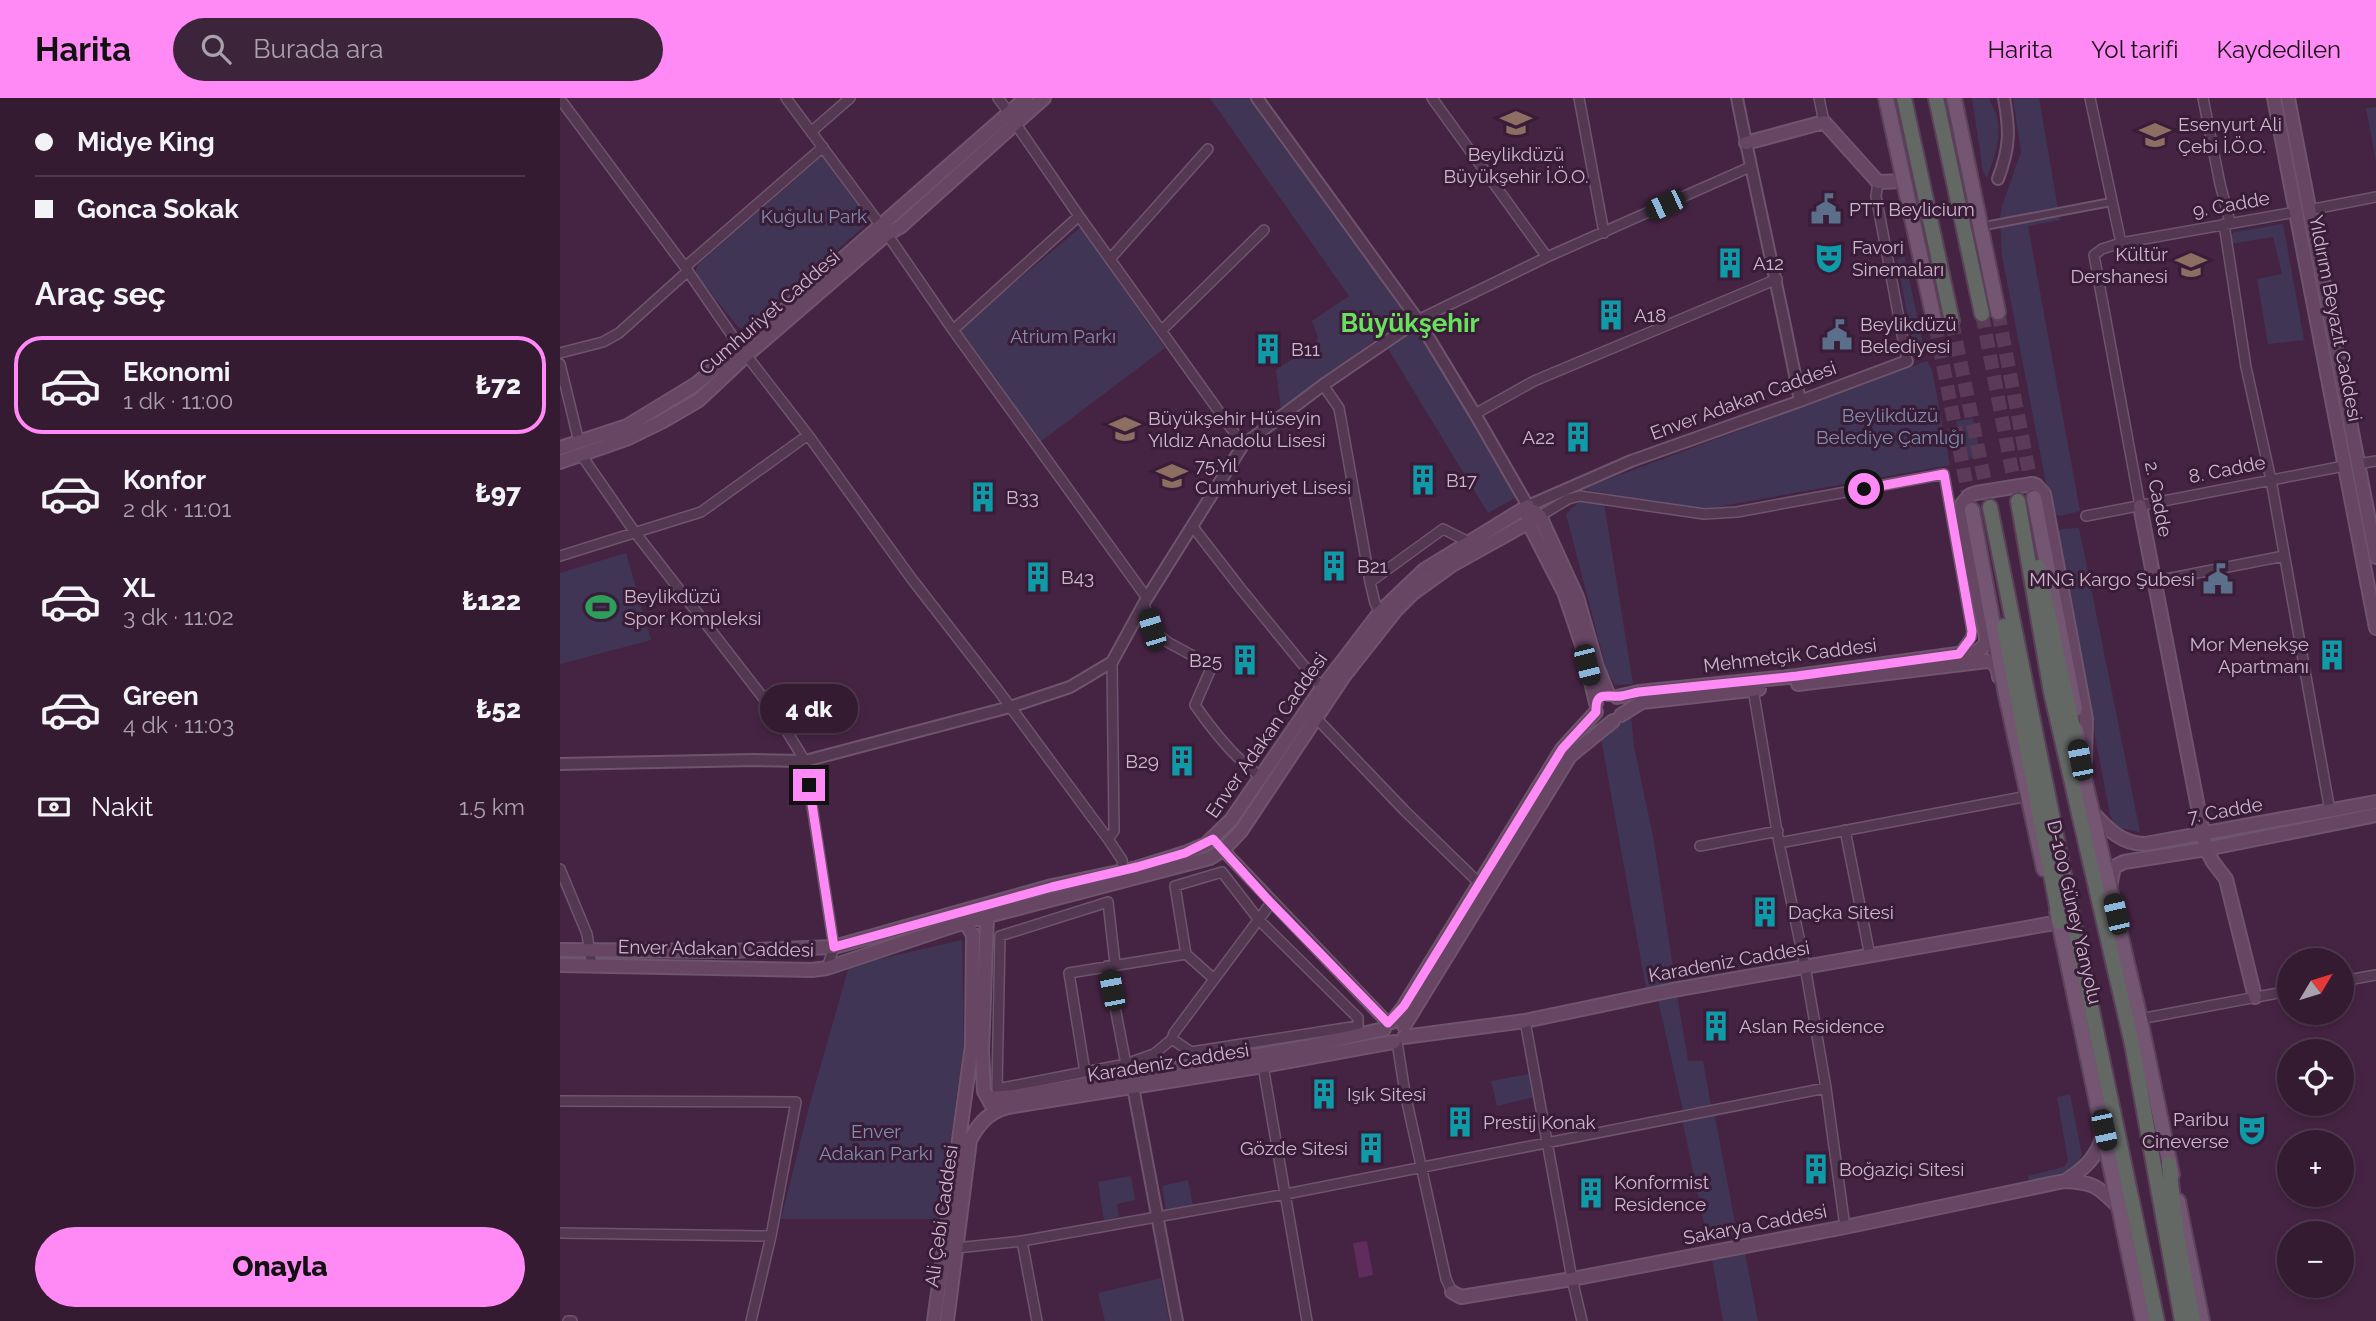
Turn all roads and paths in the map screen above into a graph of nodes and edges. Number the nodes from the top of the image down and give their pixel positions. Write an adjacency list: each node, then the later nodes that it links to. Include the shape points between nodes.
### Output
1 (786, 98): 24 (street)
2 (850, 98): 24 (street)
3 (998, 98): 22 (street)
4 (1026, 98): 22 (main road, Cumhuriyet Caddesi)
5 (1044, 98): 22 (main road, Cumhuriyet Caddesi)
6 (1257, 98): 50 (street)
7 (1432, 98): 44 (street)
8 (1579, 98): 41 (street)
9 (1737, 98): 25 (street)
10 (1819, 98): 23 (street)
11 (1886, 98): 31 (main road)
12 (1904, 98): 51 (highway)
13 (1936, 98): 29 (highway)
14 (1944, 98): 29 (highway)
15 (1954, 98): 48 (main road)
16 (2004, 98): 30 (street, via 2010,130)
17 (2090, 98): 34 (street)
18 (2203, 98): 37 (street)
19 (2274, 98): 35 (main road, Yıldırım Beyazıt Caddesi)
20 (2288, 98): 35 (main road, Yıldırım Beyazıt Caddesi)
21 (560, 99): 46 (street)
22 (1012, 118): 36 (street); 39 (main road, Cumhuriyet Caddesi, via 900,227)
23 (1824, 122): 25 (main road); 32 (main road)
24 (811, 132): 26 (street)
25 (1746, 143): 28 (street)
26 (823, 147): 39 (street); 46 (street)
27 (1208, 149): 45 (street)
28 (1751, 167): 41 (street); 47 (street)
29 (1952, 170): 49 (highway)
30 (1998, 180)
31 (1903, 181): 32 (main road); 52 (main road)
32 (1878, 182): 57 (street, via 1876,196)
33 (2376, 197): 35 (street, 9. Cadde)
34 (2112, 202): 38 (street); 42 (street)
35 (2302, 211): 37 (street, 9. Cadde); 69 (main road, Yıldırım Beyazıt Caddesi); 70 (main road, Yıldırım Beyazıt Caddesi)
36 (1079, 216): 45 (street); 53 (street)
37 (2227, 223): 42 (street, 9. Cadde); 71 (street, via 2246,367)
38 (1990, 225)
39 (884, 230): 53 (street); 55 (main road, Cumhuriyet Caddesi)
40 (1264, 230): 54 (street)
41 (1604, 233): 44 (street)
42 (2121, 243): 43 (street, 9. Cadde)
43 (2094, 254): 76 (street, 2. Cadde)
44 (1547, 257): 50 (street)
45 (1110, 259): 54 (street)
46 (686, 269): 55 (street); 56 (street, via 619,333)
47 (1777, 279): 60 (street); 61 (street, via 1534,381)
48 (1998, 312)
49 (1982, 314)
50 (1418, 320): 59 (street); 61 (street)
51 (1952, 321)
52 (1935, 324)
53 (953, 330): 91 (street)
54 (1161, 331): 64 (street)
55 (744, 350): 62 (street); 63 (main road, Cumhuriyet Caddesi, via 627,426); 66 (main road, Cumhuriyet Caddesi, via 699,400 639,433)
56 (560, 353)
57 (1907, 361): 60 (street, Enver Adakan Caddesi)
58 (560, 364): 63 (street)
59 (1323, 385): 64 (street); 90 (street, via 1339,408)
60 (1800, 401): 74 (street, Enver Adakan Caddesi, via 1631,461)
61 (1475, 414): 74 (street)
62 (808, 435): 83 (street, via 701,512); 100 (street)
63 (579, 442): 65 (main road, Cumhuriyet Caddesi); 66 (main road)
64 (1243, 445): 82 (street)
65 (560, 448)
66 (582, 456): 68 (main road, Cumhuriyet Caddesi); 83 (street)
67 (2376, 461): 69 (street, 8. Cadde)
68 (560, 462)
69 (2358, 464): 70 (main road, 8. Cadde); 87 (main road, Yıldırım Beyazıt Caddesi)
70 (2344, 466): 71 (street, 8. Cadde); 93 (main road, Yıldırım Beyazıt Caddesi)
71 (2271, 480): 76 (street, 8. Cadde); 86 (street)
72 (2034, 498): 104 (main road, via 2070,678)
73 (2018, 501): 81 (highway)
74 (1528, 506): 78 (main road); 80 (main road); 84 (main road, Enver Adakan Caddesi)
75 (1990, 506): 88 (highway)
76 (2140, 506): 79 (street, 8. Cadde); 89 (main road, 2. Cadde)
77 (1972, 510): 98 (main road, D-100 Güney Yanyolu)
78 (1540, 516): 80 (main road, Enver Adakan Caddesi); 94 (street, via 1580,496 1704,514 1737,512 1944,474 1972,631); 99 (main road, via 1577,597 1597,667)
79 (2087, 516)
80 (1528, 522): 101 (main road, via 1564,592); 102 (main road, Enver Adakan Caddesi, via 1452,565 1412,594 1379,629)
81 (2022, 524): 104 (highway, via 2035,556); 186 (highway, via 2051,692 2132,1044)
82 (1194, 527): 91 (street); 97 (street)
83 (634, 531): 85 (street); 105 (street, via 778,717)
84 (1469, 542): 90 (street, via 1443,529); 92 (main road, Enver Adakan Caddesi, via 1419,574)
85 (560, 556)
86 (2284, 556): 89 (street); 112 (street)
87 (2376, 558)
88 (2003, 573): 131 (highway, via 2001,612); 185 (highway)
89 (2156, 581): 116 (main road, 2. Cadde)
90 (1370, 582): 92 (street)
91 (1146, 601): 95 (street); 107 (street, via 1152,629 1212,666 1195,705 1212,729)
92 (1380, 611): 97 (main road, Enver Adakan Caddesi)
93 (2376, 628)
94 (1964, 653): 96 (main road, Mehmetçik Caddesi); 108 (main road, via 1979,651 1986,636 1962,503 1976,493 2036,485 2044,494 2086,719)
95 (1112, 662): 100 (street, via 1070,687); 117 (street, via 1114,831)
96 (1752, 685): 98 (main road, Mehmetçik Caddesi, via 1987,661 1997,667); 99 (main road, Mehmetçik Caddesi); 103 (main road, Mehmetçik Caddesi, via 1642,702); 115 (street)
97 (1322, 688): 107 (main road, Enver Adakan Caddesi)
98 (2006, 695): 109 (main road, D-100 Güney Yanyolu)
99 (1613, 696): 101 (main road, via 1601,697); 103 (main road, via 1623,707)
100 (1010, 707): 105 (street); 117 (street)
101 (1596, 708): 103 (main road, via 1602,719); 125 (main road, via 1562,749)
102 (1316, 718): 122 (main road, Enver Adakan Caddesi, via 1241,831); 125 (street)
103 (1617, 718): 149 (main road, Mehmetçik Caddesi, via 1570,756)
104 (2076, 741): 108 (main road)
105 (805, 761): 106 (street); 132 (street)
106 (560, 764)
107 (1261, 777): 118 (main road, Enver Adakan Caddesi)
108 (2084, 778): 111 (main road)
109 (2028, 796): 114 (street); 131 (main road, D-100 Güney Yanyolu)
110 (2376, 802): 112 (main road, 7. Cadde)
111 (2091, 811): 116 (main road, 7. Cadde, via 2116,836 2135,844); 126 (main road)
112 (2330, 811): 116 (main road, 7. Cadde)
113 (2376, 815): 121 (main road, 7. Cadde)
114 (1845, 830): 119 (street); 136 (street)
115 (1777, 831): 119 (street); 120 (street)
116 (2204, 833): 121 (main road, 2. Cadde)
117 (1108, 839): 124 (street)
118 (1213, 839): 122 (main road); 124 (main road, Enver Adakan Caddesi, via 1185,853)
119 (1779, 843): 140 (street)
120 (1700, 846)
121 (2206, 849): 126 (main road, 7. Cadde, via 2119,864 2112,872); 146 (main road, via 2226,879)
122 (1223, 850): 127 (street); 128 (main road, Enver Adakan Caddesi, via 1210,858)
123 (560, 869): 134 (street)
124 (1123, 869): 132 (main road, Enver Adakan Caddesi)
125 (1478, 882): 149 (main road, via 1404,1006)
126 (2110, 887): 147 (main road)
127 (1271, 903): 129 (street); 149 (street)
128 (987, 918): 130 (main road, Enver Adakan Caddesi); 156 (main road, Ali Çebi Caddesi, via 982,1051)
129 (1259, 920): 135 (street, via 1222,872 1175,886); 143 (street); 150 (street, via 1358,1018 1358,1026 1191,1052)
130 (965, 922): 141 (main road, Enver Adakan Caddesi); 158 (main road, Ali Çebi Caddesi, via 973,935 971,1045)
131 (2060, 922): 136 (main road, Karadeniz Caddesi); 160 (main road, D-100 Güney Yanyolu)
132 (834, 947): 134 (main road, Enver Adakan Caddesi); 141 (street)
133 (560, 950): 134 (main road, Enver Adakan Caddesi)
134 (590, 951): 139 (street)
135 (1186, 954): 138 (street); 143 (street)
136 (1870, 956): 140 (main road, Karadeniz Caddesi)
137 (560, 965): 139 (main road, Enver Adakan Caddesi)
138 (1111, 965): 151 (street); 153 (street, via 1069,973); 153 (street, via 1108,902 1000,936 997,1089)
139 (592, 966): 141 (main road, Enver Adakan Caddesi)
140 (1805, 966): 148 (main road, Karadeniz Caddesi); 155 (street)
141 (827, 968)
142 (2376, 975): 144 (street)
143 (1214, 979): 150 (street)
144 (2354, 979)
145 (2277, 993): 146 (street)
146 (2255, 997): 147 (street)
147 (2140, 1019): 162 (main road)
148 (1525, 1021): 149 (main road, Karadeniz Caddesi); 161 (street)
149 (1395, 1032): 152 (main road, Karadeniz Caddesi); 156 (main road, Karadeniz Caddesi); 163 (street)
150 (1172, 1039): 151 (street, via 1154,1054)
151 (1126, 1064): 153 (street)
152 (1264, 1066): 154 (main road, Karadeniz Caddesi); 165 (street)
153 (1085, 1072)
154 (1133, 1087): 159 (main road, Karadeniz Caddesi, via 1008,1107); 167 (street)
155 (1826, 1087): 161 (street); 168 (street)
156 (988, 1097): 158 (main road, via 974,1094); 159 (main road, Ali Çebi Caddesi, via 992,1106)
157 (560, 1101): 170 (street, via 796,1102)
158 (964, 1106): 159 (main road, via 972,1120); 177 (main road, Ali Çebi Caddesi)
159 (986, 1117): 172 (main road, Ali Çebi Caddesi, via 970,1140)
160 (2104, 1130): 164 (main road, via 2090,1163); 166 (main road, D-100 Güney Yanyolu)
161 (1547, 1142): 163 (street); 174 (street)
162 (2169, 1164): 187 (highway); 188 (main road)
163 (1420, 1167): 165 (street); 175 (street)
164 (2064, 1181): 166 (main road, via 2094,1185); 168 (main road, Sakarya Caddesi)
165 (1286, 1194): 167 (street); 181 (street)
166 (2121, 1209): 173 (main road, D-100 Güney Yanyolu)
167 (1157, 1216): 171 (street); 180 (street)
168 (1845, 1227): 174 (main road, Sakarya Caddesi)
169 (560, 1233): 170 (street)
170 (771, 1236): 176 (street)
171 (1022, 1241): 172 (street); 179 (street)
172 (956, 1248): 178 (main road, Ali Çebi Caddesi)
173 (2134, 1273): 183 (main road); 184 (main road, D-100 Güney Yanyolu)
174 (1572, 1279): 175 (main road, Sakarya Caddesi, via 1461,1297); 182 (street)
175 (1452, 1292)
176 (751, 1321)
177 (934, 1321)
178 (947, 1321)
179 (1037, 1321)
180 (1177, 1321)
181 (1307, 1321)
182 (1582, 1321)
183 (2135, 1321)
184 (2143, 1321)
185 (2157, 1321)
186 (2182, 1321)
187 (2193, 1321)
188 (2202, 1321)

